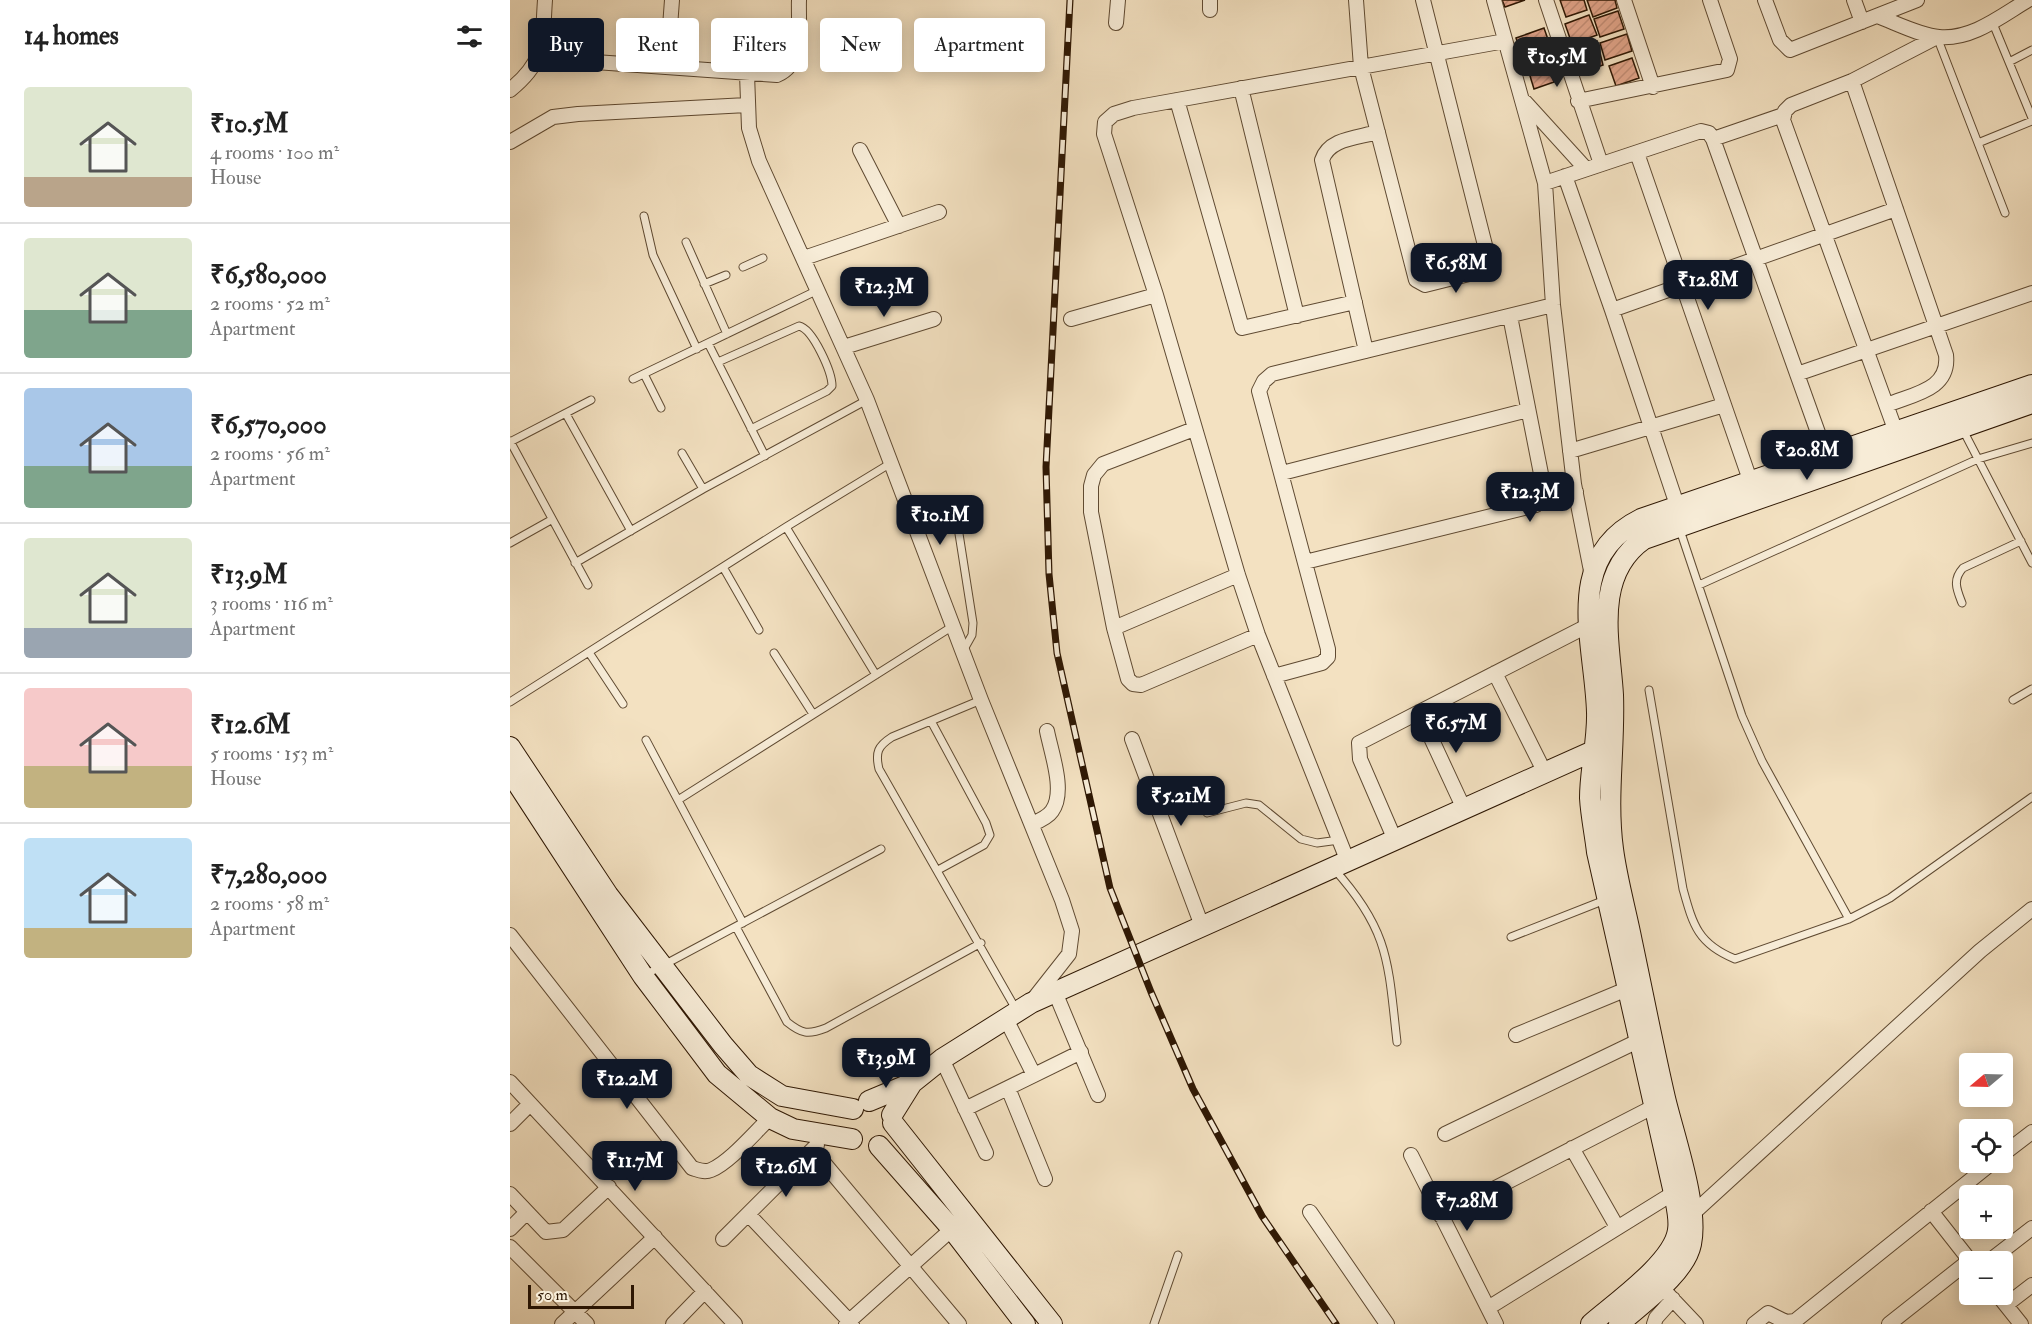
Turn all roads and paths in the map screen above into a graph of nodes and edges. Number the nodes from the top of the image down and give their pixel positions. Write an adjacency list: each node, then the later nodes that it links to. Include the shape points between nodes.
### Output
1 (545, 0): 17 (street)
2 (672, 0): 18 (street)
3 (799, 0): 30 (street, via 794,62 777,75)
4 (1118, 0): 21 (street)
5 (1356, 0): 27 (street)
6 (1423, 0): 25 (street)
7 (1494, 0): 23 (street)
8 (1546, 0): 37 (street)
9 (1624, 0): 32 (street)
10 (1710, 0): 32 (street, via 1730,66 1720,72)
11 (1765, 0): 20 (street, via 1780,40 1790,50)
12 (1854, 0): 20 (street)
13 (1917, 0): 15 (street)
14 (2028, 0): 19 (street)
15 (1890, 5): 16 (street)
16 (1877, 16): 20 (street); 22 (street)
17 (543, 18)
18 (671, 18)
19 (1992, 21): 22 (street, via 1959,37); 26 (lane)
20 (1862, 22)
21 (1116, 23)
22 (1937, 37): 31 (street); 45 (lane)
23 (1505, 41): 25 (street); 35 (street)
24 (2032, 50): 26 (lane)
25 (1438, 53): 27 (street); 42 (street, via 1489,268 1433,284 1419,284)
26 (2009, 62): 38 (lane)
27 (1361, 67): 33 (street); 42 (street)
28 (699, 70): 30 (street)
29 (529, 72): 34 (street)
30 (747, 74): 39 (street)
31 (1852, 81): 40 (street, via 1791,105); 52 (street)
32 (1653, 87): 37 (street)
33 (1241, 88): 36 (street); 72 (street)
34 (510, 90)
35 (1522, 99): 49 (street); 51 (street)
36 (1177, 100): 68 (street, via 1133,108 1114,114 1105,122 1104,134); 72 (street, via 1239,324 1246,329)
37 (1578, 100): 48 (street)
38 (2029, 104): 41 (lane)
39 (747, 105): 44 (street, via 553,117); 60 (street, via 759,161)
40 (1785, 111): 43 (street, via 1783,115); 57 (street, via 1783,120)
41 (2032, 120): 45 (lane)
42 (1378, 132): 69 (street, via 1333,144 1322,160)
43 (1713, 139): 47 (street, via 1701,131); 61 (street)
44 (510, 142)
45 (1978, 143): 54 (lane)
46 (861, 150): 56 (street)
47 (1637, 153): 48 (street); 65 (street)
48 (1601, 164): 49 (street)
49 (1586, 169): 50 (street)
50 (1565, 176): 51 (street); 71 (street)
51 (1545, 183): 70 (street)
52 (1896, 209): 57 (street); 76 (street)
53 (939, 212): 56 (street)
54 (2006, 213)
55 (644, 216): 80 (lane, via 653,255)
56 (899, 226): 60 (street)
57 (1825, 234): 61 (street); 82 (street)
58 (686, 242): 64 (lane)
59 (763, 258): 62 (lane)
60 (804, 258): 66 (street)
61 (1756, 259): 65 (street); 85 (street)
62 (743, 267)
63 (726, 274): 64 (lane)
64 (704, 284): 77 (lane)
65 (1683, 285): 71 (street); 91 (street)
66 (818, 290): 77 (lane); 79 (street)
67 (2032, 293): 76 (street)
68 (1156, 295): 75 (street); 98 (street)
69 (1355, 302): 72 (street); 81 (street)
70 (1553, 305): 73 (street); 103 (street)
71 (1612, 310): 96 (street)
72 (1297, 316)
73 (1510, 316): 81 (street); 94 (street)
74 (934, 318): 79 (street)
75 (1071, 319)
76 (1936, 327): 82 (street); 92 (street, via 1946,355 1944,376 1938,384)
77 (727, 334): 78 (lane)
78 (708, 343): 80 (lane); 83 (lane)
79 (844, 347): 89 (street)
80 (697, 348): 84 (lane)
81 (1366, 351): 109 (street, via 1272,374 1264,381 1260,391)
82 (1867, 351): 85 (street); 92 (street)
83 (718, 362): 97 (lane); 97 (lane, via 799,326 810,332 830,372 832,386 827,391)
84 (644, 374): 86 (lane); 93 (lane)
85 (1797, 374): 105 (street)
86 (633, 379)
87 (2032, 385): 100 (main road)
88 (591, 400): 95 (lane)
89 (867, 400): 106 (lane); 108 (street)
90 (2032, 404): 99 (main road)
91 (1724, 405): 96 (street); 110 (street)
92 (1887, 405): 100 (street)
93 (661, 408)
94 (1528, 410): 109 (street); 113 (street, via 1543,484)
95 (566, 414): 101 (lane); 119 (lane)
96 (1650, 427): 103 (street); 114 (street)
97 (751, 429): 106 (lane)
98 (1194, 429): 126 (street); 134 (street, via 1103,464 1094,475 1091,512)
99 (1962, 429): 107 (lane); 118 (main road)
100 (1896, 432): 105 (main road)
101 (510, 441): 115 (lane)
102 (2032, 443): 107 (lane)
103 (1570, 451): 112 (street)
104 (682, 453): 111 (lane)
105 (1826, 455): 110 (main road)
106 (765, 456): 111 (lane)
107 (1978, 459): 120 (lane); 129 (lane)
108 (891, 463): 117 (lane); 133 (street)
109 (1282, 473): 122 (street)
110 (1750, 480): 114 (main road)
111 (703, 489): 119 (lane)
112 (1576, 492): 113 (street); 127 (street)
113 (1542, 497): 122 (street, via 1536,505)
114 (1677, 505): 127 (main road, via 1620,532 1601,552)
115 (551, 520): 121 (lane); 123 (lane)
116 (957, 521): 137 (lane, via 972,623 972,635)
117 (786, 527): 125 (lane); 141 (lane)
118 (1679, 527): 129 (lane); 131 (main road, via 1644,539 1633,549 1614,577)
119 (631, 531): 123 (lane)
120 (2020, 541): 124 (lane); 130 (lane, via 1957,574 1955,585)
121 (510, 543)
122 (1305, 562): 142 (street, via 1328,657 1322,663)
123 (575, 563): 128 (lane)
124 (2032, 563)
125 (723, 567): 135 (lane); 139 (lane)
126 (1238, 575): 134 (street); 136 (street)
127 (1592, 577): 131 (street); 132 (main road, via 1588,592)
128 (588, 585)
129 (1698, 585): 172 (lane, via 1758,752)
130 (1962, 603)
131 (1608, 606): 155 (main road)
132 (1589, 625): 140 (street); 157 (main road, via 1597,714)
133 (953, 626): 137 (street); 141 (lane)
134 (1114, 628): 136 (street, via 1128,679 1141,685)
135 (759, 630)
136 (1258, 635): 142 (street)
137 (963, 651): 145 (street)
138 (774, 653): 150 (lane)
139 (590, 654): 147 (lane); 148 (lane)
140 (1495, 673): 149 (street); 159 (street)
141 (876, 675): 150 (lane)
142 (1274, 676): 165 (street)
143 (2032, 689): 146 (lane)
144 (1648, 690): 172 (lane, via 1683,889 1702,939 1716,951 1735,959)
145 (981, 700): 151 (lane); 164 (street)
146 (2013, 700)
147 (510, 702)
148 (623, 704)
149 (1419, 712): 162 (street); 166 (street, via 1358,747)
150 (813, 714): 161 (lane)
151 (931, 721): 169 (lane, via 990,835 984,845); 169 (lane, via 879,745 876,755 879,768)
152 (1047, 731): 164 (street, via 1057,802 1052,812)
153 (1132, 739): 174 (street)
154 (646, 740): 161 (lane)
155 (1613, 741): 157 (main road); 212 (main road, via 1609,801 1613,849)
156 (510, 747): 178 (main road, via 609,895)
157 (1593, 752): 159 (main road); 170 (main road, via 1590,799)
158 (510, 772): 179 (main road)
159 (1545, 773): 162 (main road)
160 (2032, 797): 172 (lane, via 1890,898)
161 (678, 800): 173 (lane)
162 (1464, 809): 166 (main road)
163 (1207, 813): 165 (lane, via 1246,802 1259,805 1301,839 1317,843)
164 (1032, 824): 182 (street, via 1072,931 1069,954)
165 (1339, 840): 168 (street)
166 (1395, 840): 168 (main road)
167 (881, 849): 173 (lane)
168 (1340, 865): 174 (main road); 185 (lane, via 1383,940)
169 (938, 870): 177 (lane)
170 (1607, 899): 176 (lane); 180 (main road)
171 (2032, 909): 219 (street, via 1980,951)
172 (1849, 919)
173 (739, 925): 177 (lane, via 787,1022 801,1033 810,1034 826,1029); 178 (lane)
174 (1202, 926): 181 (main road)
175 (510, 935): 197 (street, via 692,1168 702,1171 719,1165)
176 (1511, 937)
177 (981, 943): 182 (lane)
178 (662, 966): 179 (lane); 194 (main road, via 749,1075 782,1096)
179 (643, 976): 197 (main road, via 717,1074)
180 (1627, 989): 183 (street); 184 (main road)
181 (1055, 992): 182 (main road); 186 (street)
182 (1018, 1010): 187 (main road); 188 (street)
183 (1516, 1035)
184 (1638, 1041): 195 (main road); 201 (street)
185 (1397, 1042)
186 (1081, 1052): 188 (street); 192 (street)
187 (942, 1059): 190 (main road); 196 (street)
188 (1034, 1075): 191 (street)
189 (510, 1082): 193 (street)
190 (912, 1083): 194 (main road); 198 (main road)
191 (1008, 1088): 196 (street); 210 (street)
192 (1098, 1095)
193 (530, 1104): 199 (street); 211 (street)
194 (861, 1105): 198 (main road, via 883,1104); 202 (main road, via 847,1125)
195 (1653, 1107): 206 (street); 212 (main road)
196 (965, 1109): 207 (street)
197 (770, 1118): 203 (main road)
198 (893, 1119): 204 (main road, via 890,1137); 246 (main road)
199 (510, 1124)
200 (2032, 1132): 205 (street)
201 (1445, 1134)
202 (852, 1139): 203 (main road); 204 (main road, via 864,1147)
203 (820, 1143): 217 (street); 230 (street)
204 (879, 1146): 223 (main road)
205 (2013, 1147)
206 (1572, 1148): 218 (street); 220 (street)
207 (986, 1153)
208 (1411, 1155): 218 (street)
209 (1979, 1173): 214 (street)
210 (1045, 1179)
211 (609, 1187): 215 (street, via 554,1233 546,1233); 224 (street)
212 (1680, 1189): 219 (main road); 220 (street)
213 (510, 1194): 215 (street)
214 (1931, 1211): 227 (street); 254 (street, via 1795,1321 1786,1322 1768,1313)
215 (527, 1212): 222 (street)
216 (1310, 1212): 248 (street)
217 (748, 1214): 225 (street); 239 (street)
218 (1441, 1216): 237 (street)
219 (1685, 1221): 234 (main road, via 1692,1235 1686,1258); 250 (main road, via 1661,1262)
220 (1617, 1227): 237 (street)
221 (2032, 1228): 228 (street)
222 (510, 1229)
223 (952, 1229): 230 (street); 245 (main road)
224 (655, 1237): 233 (street); 238 (street)
225 (723, 1239)
226 (510, 1247): 238 (street)
227 (1963, 1251)
228 (2002, 1251)
229 (1178, 1255): 247 (lane)
230 (911, 1267): 239 (street); 244 (street)
231 (1959, 1270): 255 (street)
232 (2032, 1285): 235 (street)
233 (705, 1291): 242 (street); 243 (street)
234 (1667, 1293): 251 (main road); 252 (street); 253 (street)
235 (2013, 1294)
236 (2005, 1305): 256 (street)
237 (1488, 1308): 249 (street)
238 (575, 1312): 240 (street); 241 (street)
239 (849, 1323)
240 (562, 1324)
241 (587, 1324)
242 (672, 1324)
243 (735, 1324)
244 (959, 1324)
245 (1025, 1324)
246 (1052, 1324)
247 (1154, 1324)
248 (1387, 1324)
249 (1496, 1324)
250 (1591, 1324)
251 (1619, 1324)
252 (1654, 1324)
253 (1696, 1324)
254 (1754, 1324)
255 (1889, 1324)
256 (2021, 1324)

